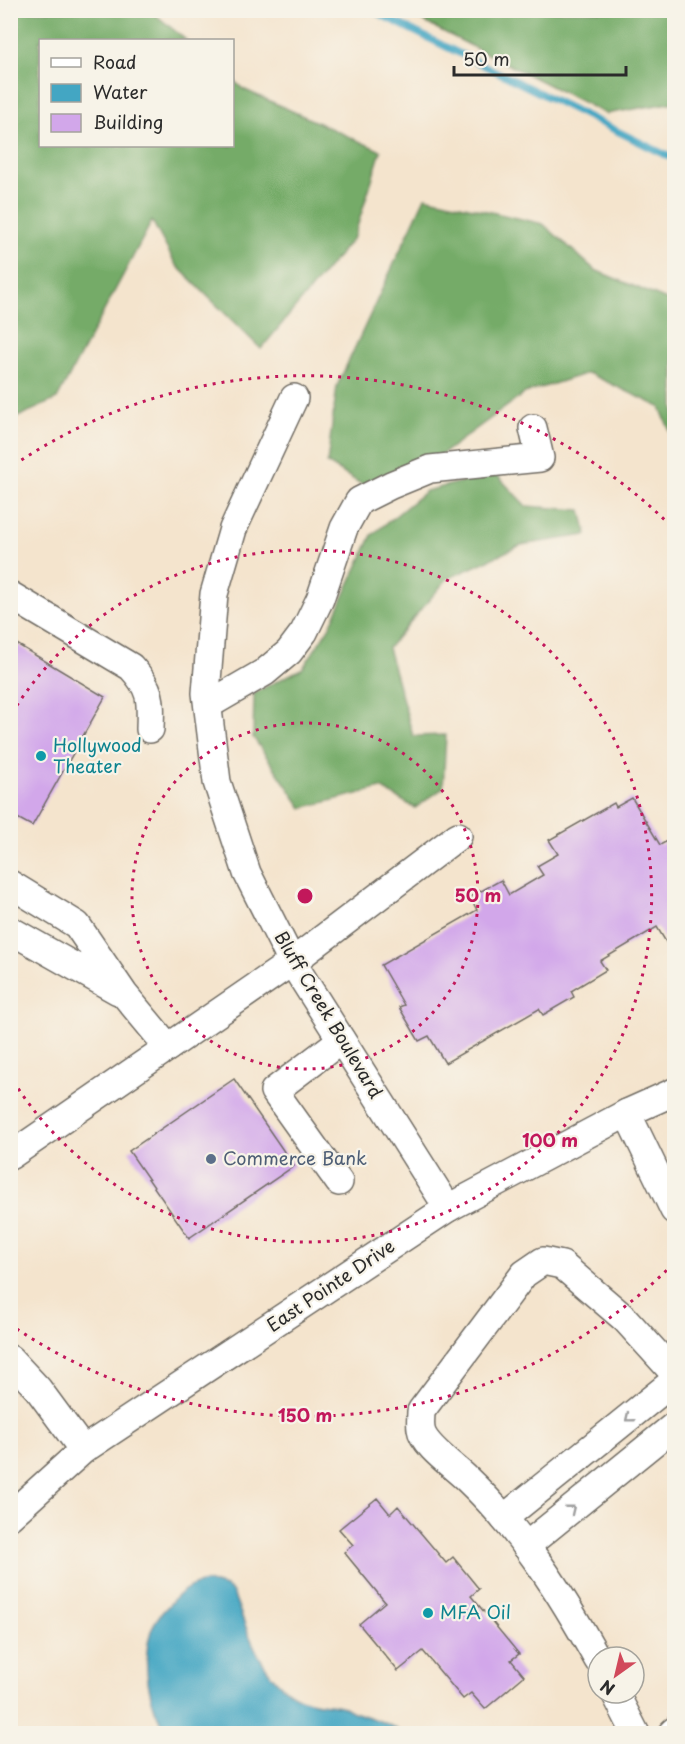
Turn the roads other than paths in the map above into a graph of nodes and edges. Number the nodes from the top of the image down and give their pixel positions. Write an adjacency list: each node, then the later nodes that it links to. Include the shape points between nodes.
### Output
1 (294, 398): 4 (street, Bluff Creek Boulevard, via 233,529 214,594)
2 (533, 428): 4 (street, via 540,459 430,470 359,501 344,528 320,599 304,632 289,652 265,672)
3 (10, 595): 5 (street, via 131,667 144,681 151,700)
4 (208, 705): 9 (street, Bluff Creek Boulevard, via 217,782 248,873)
5 (150, 729)
6 (458, 836): 9 (street)
7 (10, 884): 10 (street, via 77,925)
8 (10, 930): 10 (street)
9 (292, 962): 11 (street, Bluff Creek Boulevard); 12 (street)
10 (124, 994): 12 (street)
11 (341, 1040): 16 (street, via 274,1091); 17 (street, Bluff Creek Boulevard)
12 (168, 1047): 15 (street)
13 (675, 1092): 14 (street, East Pointe Drive)
14 (627, 1113): 17 (street, East Pointe Drive); 18 (street)
15 (10, 1156)
16 (339, 1182)
17 (448, 1208): 23 (street, East Pointe Drive)
18 (675, 1210)
19 (10, 1359): 23 (street, via 38,1389)
20 (675, 1373): 25 (street, via 625,1319 562,1265 543,1261 524,1274 422,1411 420,1431)
21 (675, 1381): 25 (street, one-way to 25)
22 (675, 1426): 26 (street, one-way to 22)
23 (83, 1450): 24 (street, East Pointe Drive)
24 (10, 1516)
25 (504, 1518): 26 (street)
26 (526, 1546): 27 (street, via 559,1590)
27 (590, 1645)
28 (621, 1705): 29 (street)
29 (636, 1734)

